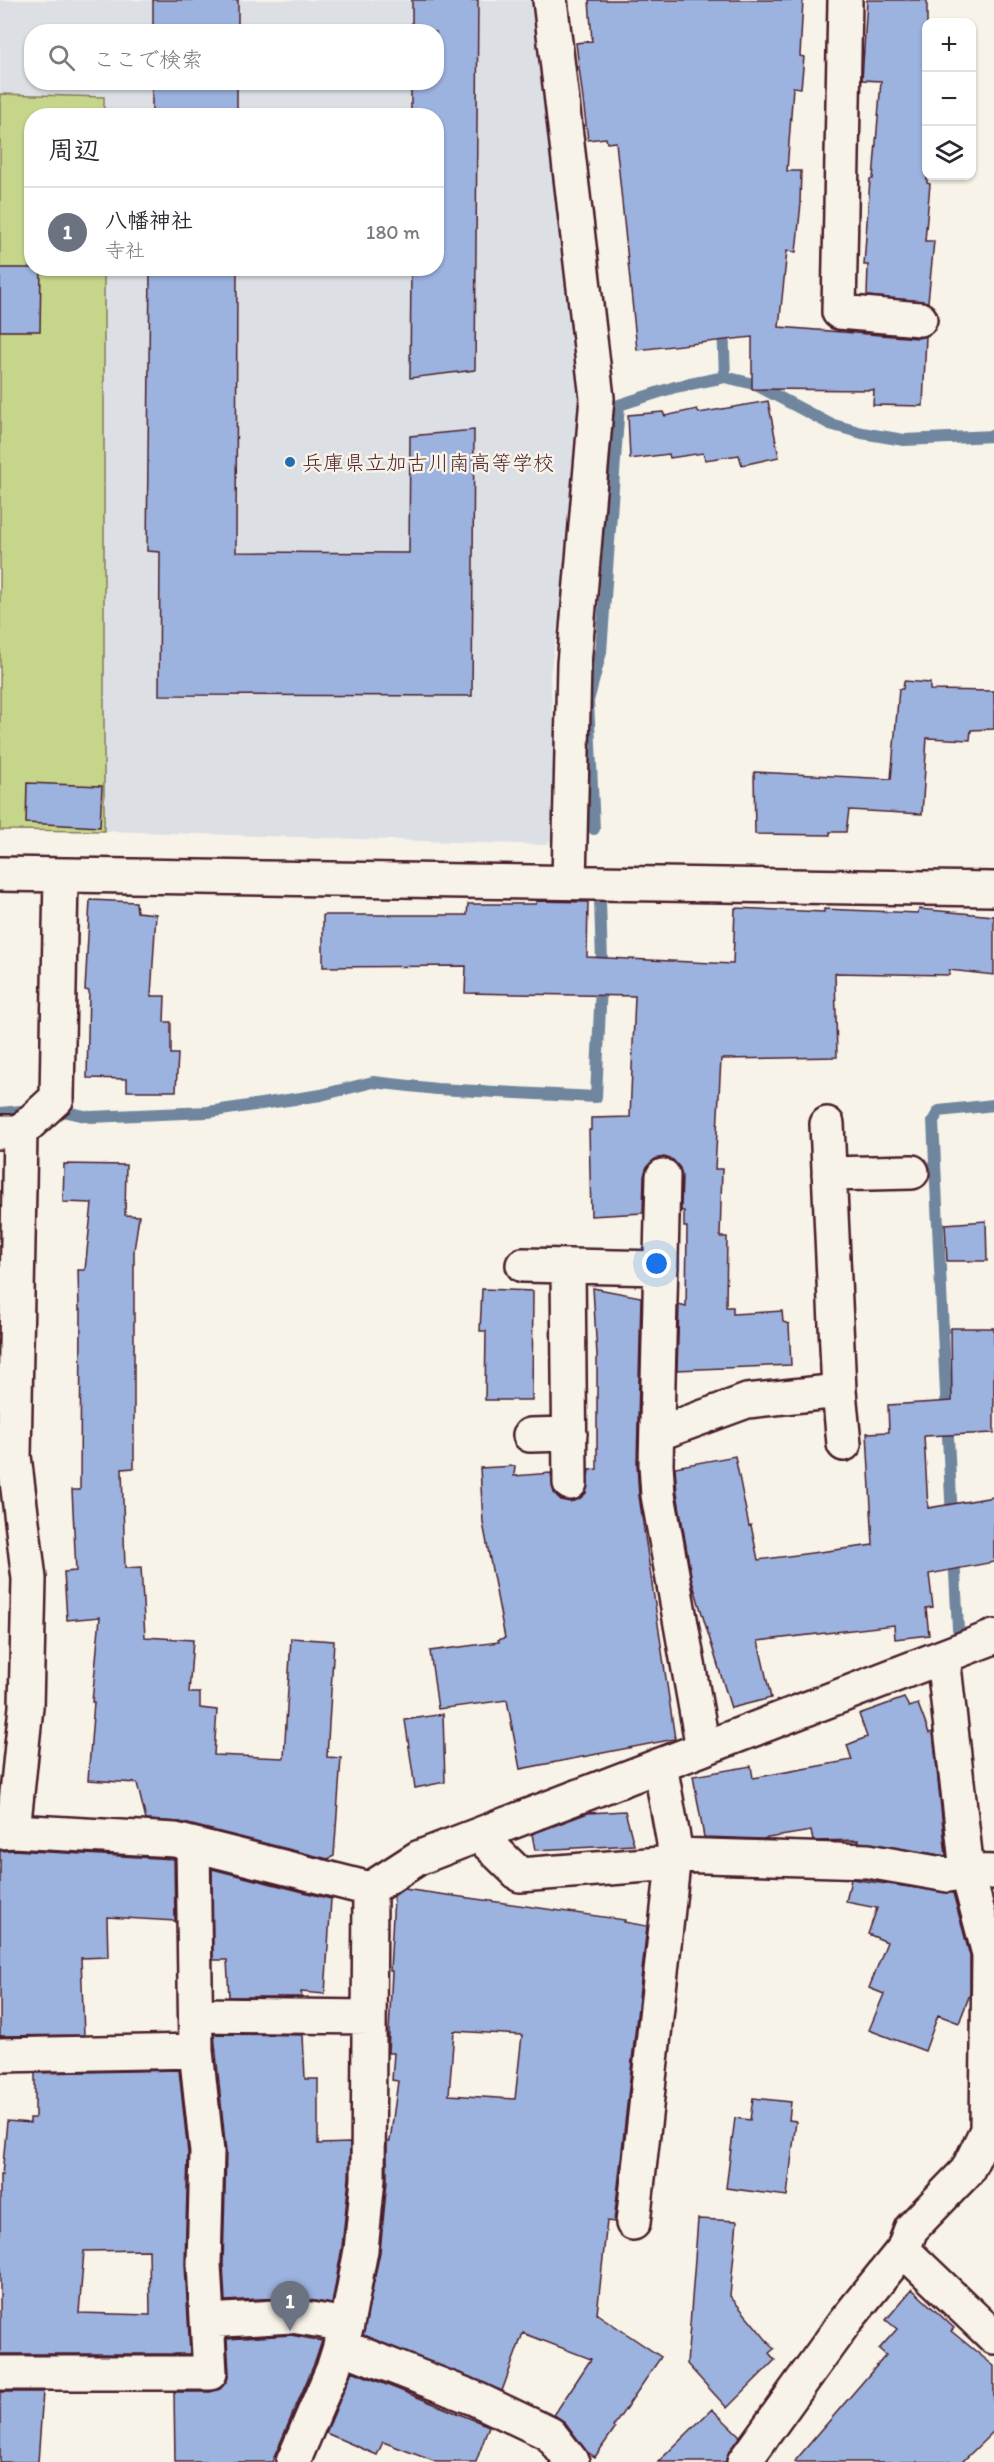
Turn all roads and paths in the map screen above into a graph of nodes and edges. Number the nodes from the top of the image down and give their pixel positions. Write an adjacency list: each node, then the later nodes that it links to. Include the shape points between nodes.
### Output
1 (550, 0): 6 (street, via 597,398 574,664)
2 (845, 0): 3 (street, via 838,312)
3 (920, 319)
4 (0, 874): 5 (street)
5 (61, 875): 6 (street); 9 (street, via 57,1098)
6 (590, 882): 7 (street)
7 (994, 889)
8 (827, 1124): 11 (street)
9 (10, 1132): 24 (street, via 14,1456 29,1579)
10 (912, 1172): 11 (street)
11 (829, 1174): 16 (street)
12 (663, 1176): 15 (street)
13 (523, 1265): 14 (street)
14 (568, 1266): 15 (street); 17 (street)
15 (662, 1268): 18 (street)
16 (839, 1391): 18 (street, via 747,1401); 20 (street)
17 (570, 1434): 19 (street); 21 (street)
18 (657, 1434): 25 (street, via 658,1496)
19 (530, 1435)
20 (844, 1444)
21 (570, 1484)
22 (994, 1637): 23 (street)
23 (943, 1657): 25 (street); 31 (street)
24 (13, 1702): 27 (street)
25 (704, 1748): 26 (street)
26 (660, 1765): 28 (street); 30 (street)
27 (7, 1831): 29 (street, via 175,1840)
28 (478, 1834): 30 (street, via 520,1875); 32 (street, via 418,1858)
29 (193, 1845): 32 (street); 33 (street)
30 (674, 1859): 31 (street, via 868,1861 948,1875); 37 (street)
31 (981, 1872): 38 (street, via 989,1954 987,2130 967,2171 911,2229)
32 (370, 1889): 34 (street)
33 (195, 2015): 34 (street); 35 (street)
34 (369, 2017): 40 (street, via 368,2179 361,2250)
35 (196, 2050): 36 (street); 39 (street, via 207,2152 204,2264)
36 (0, 2055)
37 (633, 2223)
38 (903, 2250): 41 (street); 45 (street, via 844,2323)
39 (208, 2321): 40 (street, via 292,2316); 42 (street, via 210,2373)
40 (344, 2335): 43 (street); 44 (street, via 550,2434)
41 (994, 2337)
42 (0, 2373)
43 (293, 2462)
44 (572, 2462)
45 (744, 2462)

